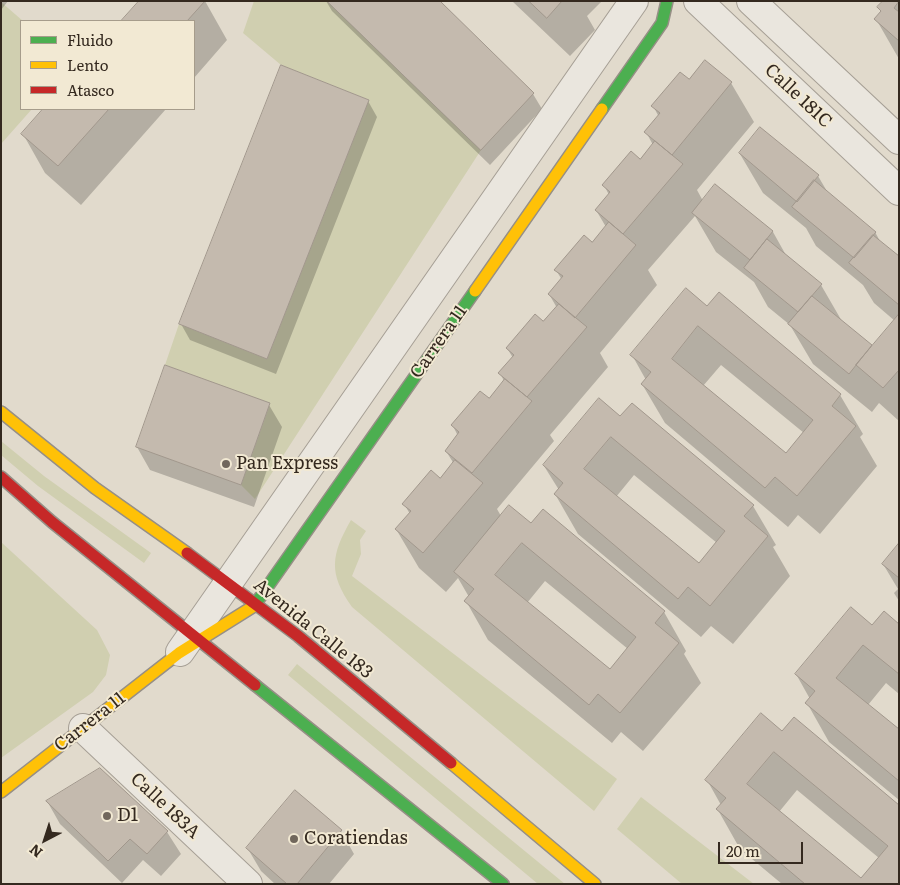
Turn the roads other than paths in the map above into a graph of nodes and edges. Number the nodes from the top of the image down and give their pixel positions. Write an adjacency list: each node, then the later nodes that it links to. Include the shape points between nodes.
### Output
1 (634, 1): 9 (street, Carrera 11)
2 (666, 1): 10 (main road, Carrera 11, via 662,23)
3 (698, 1): 6 (street, Calle 181C)
4 (751, 1): 5 (street, Calle 181C)
5 (899, 140)
6 (899, 191)
7 (1, 412): 9 (main road, Avenida Calle 183, via 95,488)
8 (1, 477): 11 (main road)
9 (229, 584): 10 (main road, Avenida Calle 183); 11 (street, Carrera 11)
10 (256, 604): 11 (main road, Carrera 11); 16 (main road, Avenida Calle 183)
11 (191, 643): 12 (main road, Carrera 11); 15 (main road)
12 (83, 728): 13 (main road, Carrera 11); 14 (street, Calle 183A)
13 (1, 792)
14 (248, 884)
15 (503, 884)
16 (595, 884)

